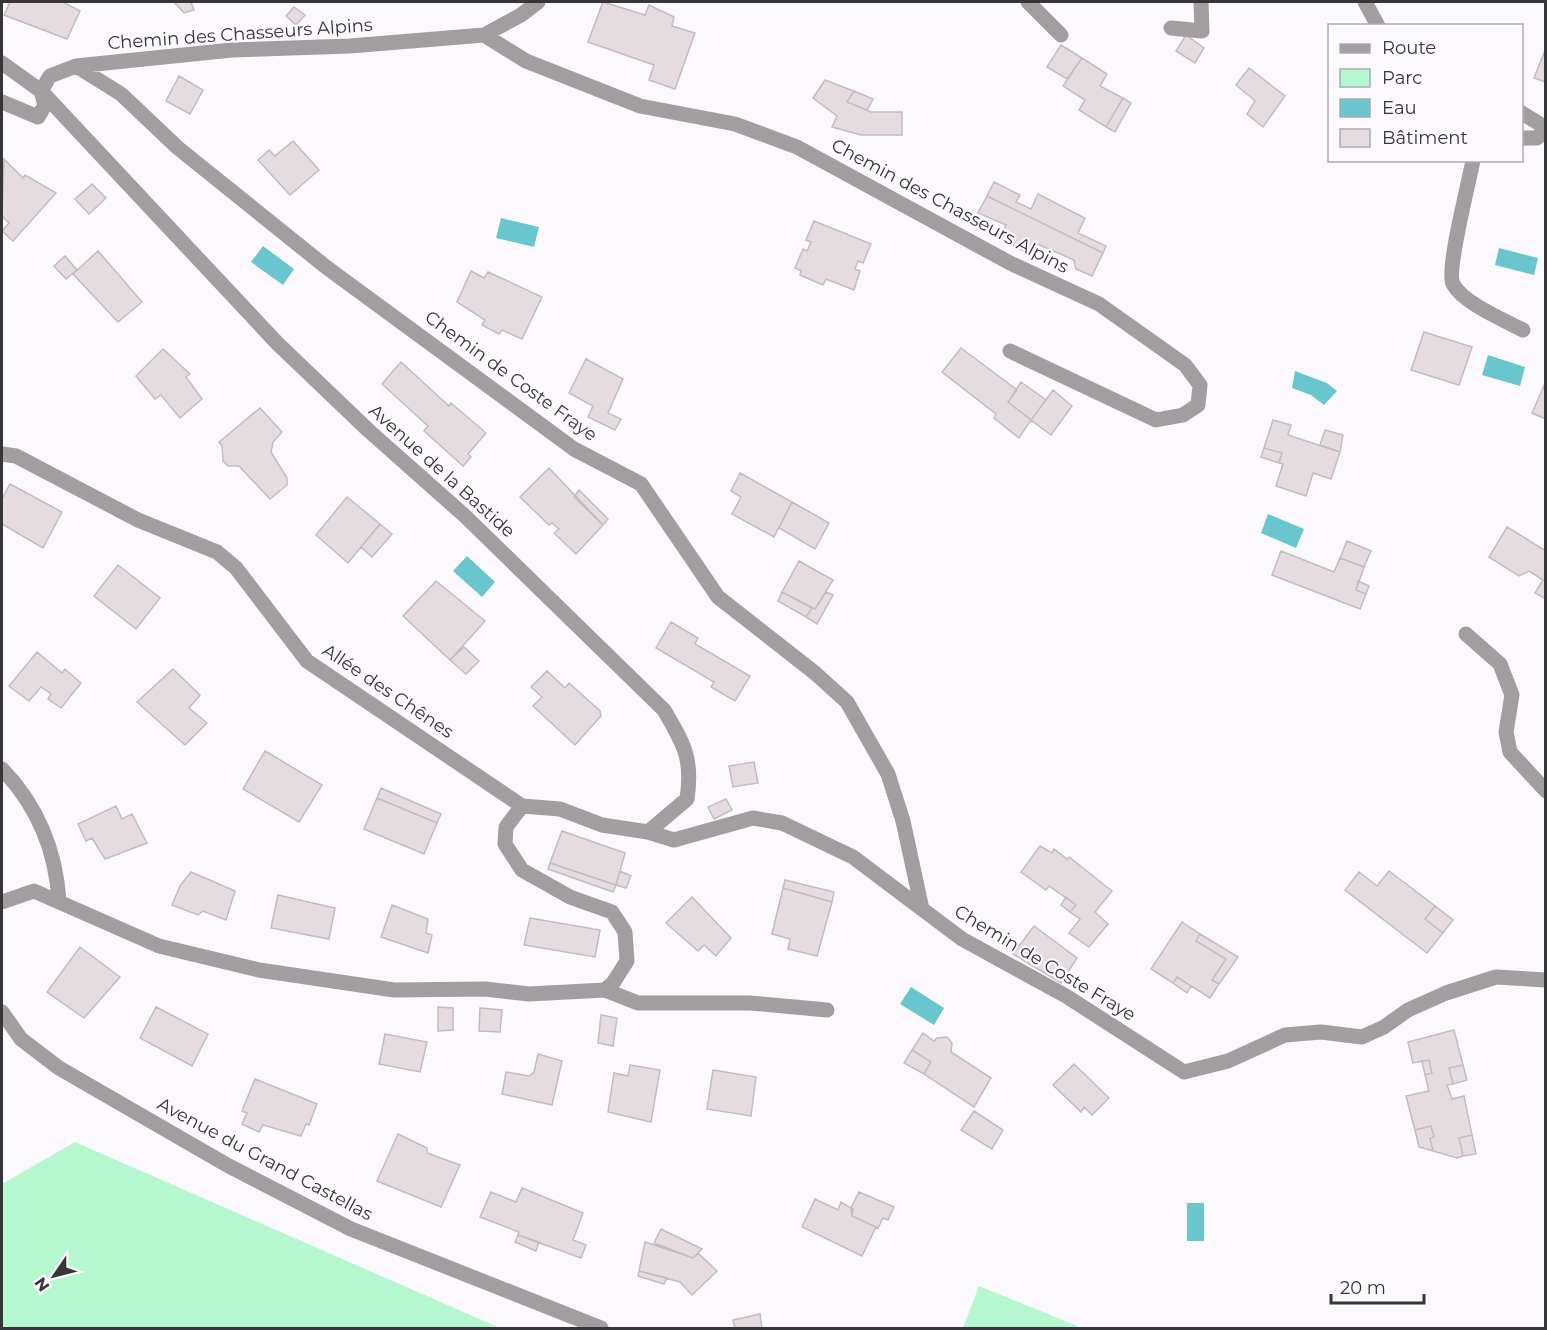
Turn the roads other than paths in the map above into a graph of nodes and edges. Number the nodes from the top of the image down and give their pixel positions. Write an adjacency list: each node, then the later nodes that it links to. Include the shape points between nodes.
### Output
1 (538, 2): 7 (street, Chemin des Chasseurs Alpins)
2 (1028, 2): 8 (street)
3 (1201, 2): 6 (street, via 1202,31)
4 (1365, 2): 5 (street)
5 (1377, 24)
6 (1171, 28)
7 (484, 35): 10 (street, Chemin des Chasseurs Alpins, via 350,46 232,50); 18 (street, Chemin des Chasseurs Alpins, via 526,61 640,106 735,124 796,147 1010,263 1099,304 1185,365 1200,385 1198,405 1183,415 1156,420)
8 (1061, 35)
9 (2, 63): 11 (street, Avenue de la Bastide)
10 (76, 66): 11 (street, Chemin des Chasseurs Alpins, via 50,76); 27 (street, Chemin de Coste Fraye, via 122,94 178,148 326,267 574,449 641,484 718,597 847,702 888,774 903,820)
11 (41, 91): 12 (street, via 45,105 38,117); 24 (street, Avenue de la Bastide, via 277,343 473,524 664,710 686,748 691,773 687,799)
12 (2, 102)
13 (1523, 114): 14 (street)
14 (1545, 128): 15 (street, via 1537,138)
15 (1523, 138)
16 (1473, 162): 17 (street, via 1450,264 1453,284 1473,304)
17 (1523, 330)
18 (1010, 351)
19 (2, 454): 23 (street, Allée des Chênes, via 16,456 138,520 217,552 236,568 307,661)
20 (1466, 634): 22 (street, via 1500,664 1512,695 1506,732 1510,752)
21 (2, 770): 25 (street, via 16,784 48,839 58,878)
22 (1545, 791)
23 (522, 806): 24 (street, via 560,809 602,825); 29 (street, via 506,827 505,844 522,870 570,897 612,912 625,932 627,961)
24 (648, 832): 27 (street, via 674,840 753,818 782,823 854,857)
25 (59, 901): 26 (street, via 34,891); 29 (street, via 159,946 259,970 394,990 485,989 529,994)
26 (2, 902)
27 (922, 909): 28 (street, Chemin de Coste Fraye, via 962,939 1066,996 1184,1072 1228,1061 1285,1035 1321,1032 1362,1036 1446,993 1496,977)
28 (1545, 980)
29 (604, 990): 30 (street, via 638,1004 750,1003)
30 (827, 1010)
31 (2, 1012): 32 (street, Avenue du Grand Castellas, via 21,1040 58,1068 226,1165 351,1228)
32 (601, 1329)

